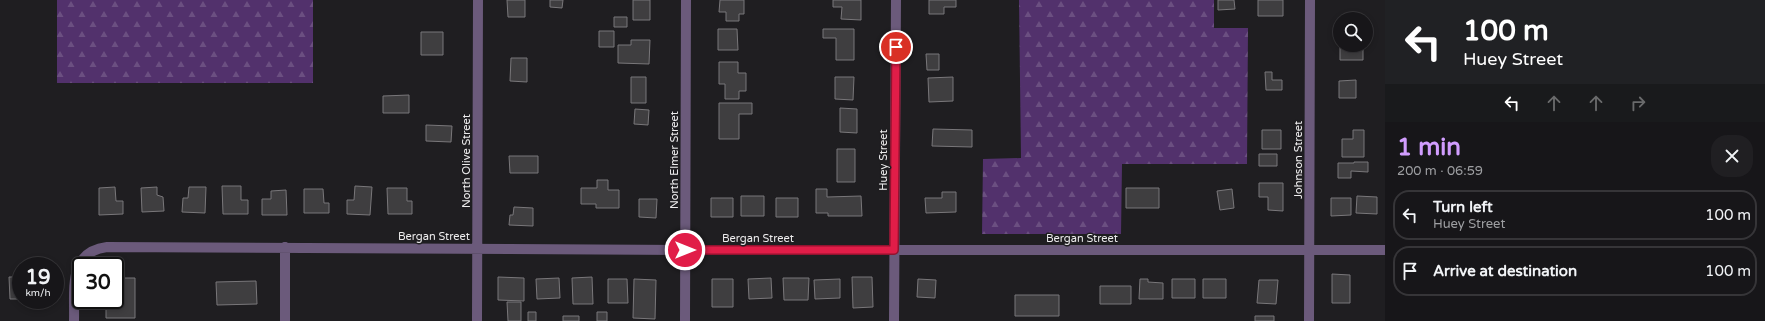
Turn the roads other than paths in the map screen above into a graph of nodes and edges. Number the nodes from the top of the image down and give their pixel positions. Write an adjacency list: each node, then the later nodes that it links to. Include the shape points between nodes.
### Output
1 (478, 0): 6 (street, North Olive Street)
2 (686, 0): 7 (street, North Elmer Street)
3 (896, 0): 8 (street, Huey Street)
4 (1310, 0): 9 (street, Johnson Street)
5 (285, 247): 6 (street, Bergan Street); 11 (street, Bergan Street, via 99,248 86,255 76,268); 12 (street)
6 (478, 248): 7 (street, Bergan Street); 13 (street, North Olive Street)
7 (685, 250): 8 (street, Bergan Street); 14 (street, North Elmer Street)
8 (894, 250): 9 (street, Bergan Street); 15 (street, Huey Street)
9 (1309, 250): 10 (street, Bergan Street); 16 (street, Johnson Street)
10 (1385, 250)
11 (74, 321)
12 (285, 321)
13 (477, 321)
14 (685, 321)
15 (894, 321)
16 (1309, 321)

